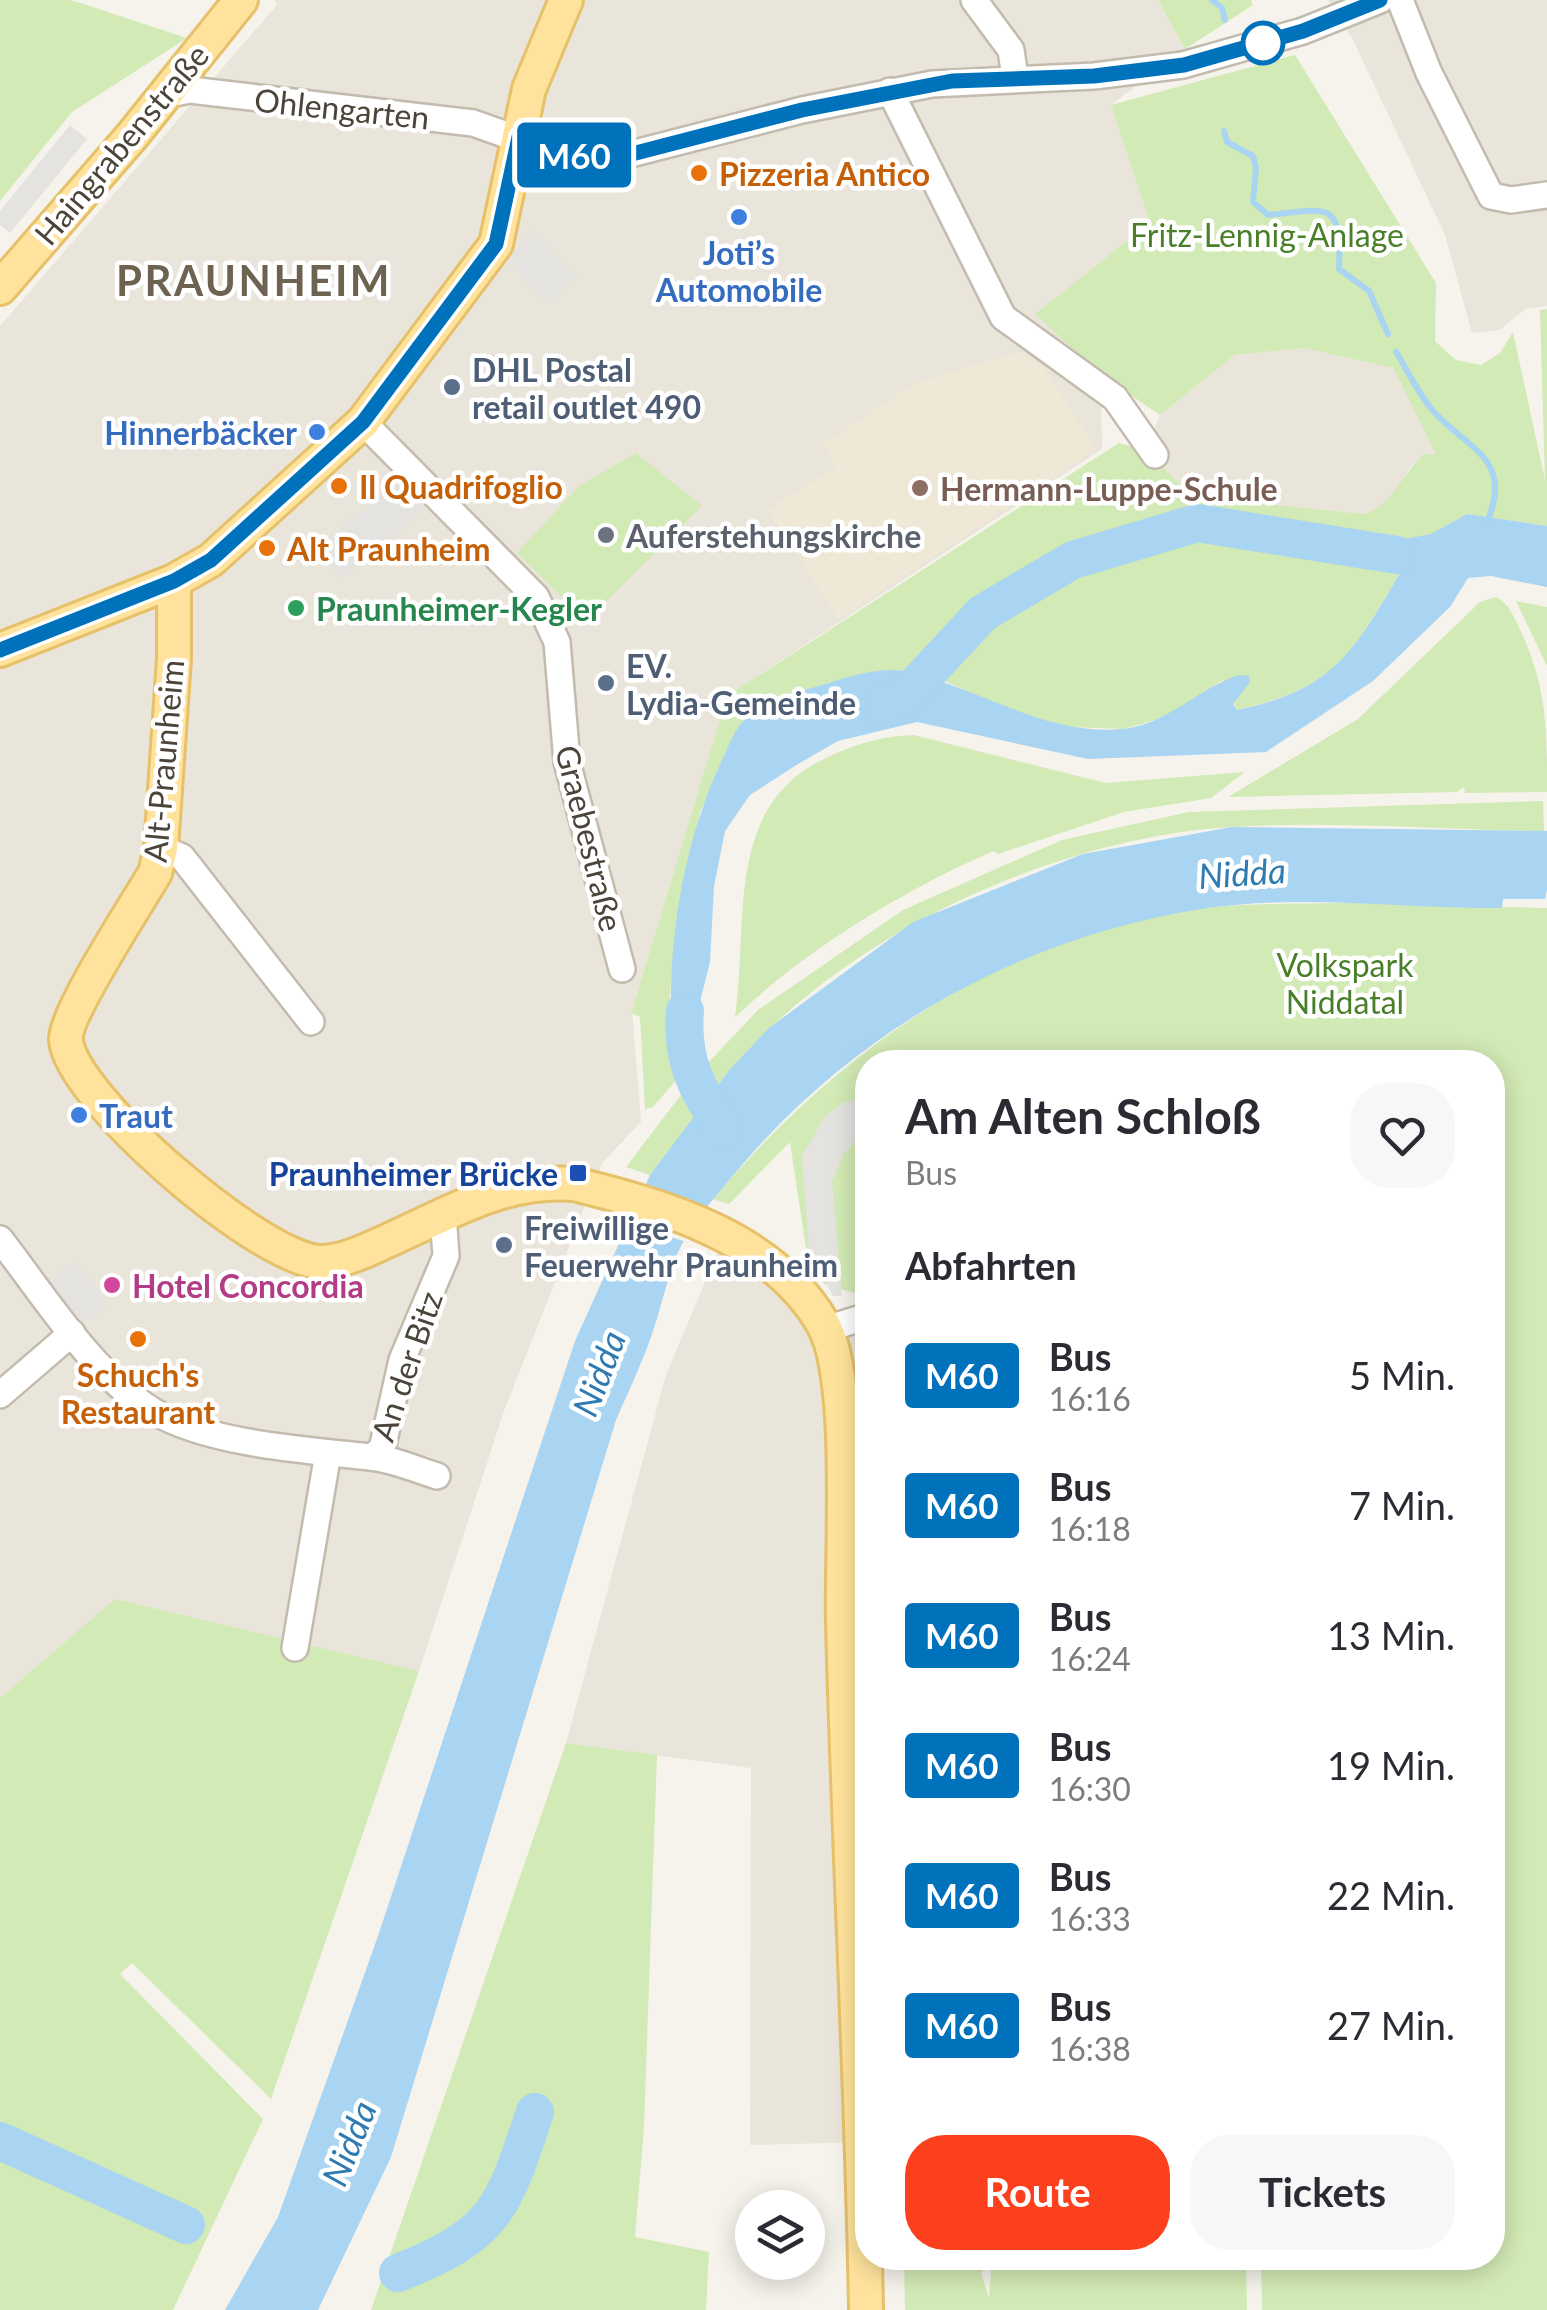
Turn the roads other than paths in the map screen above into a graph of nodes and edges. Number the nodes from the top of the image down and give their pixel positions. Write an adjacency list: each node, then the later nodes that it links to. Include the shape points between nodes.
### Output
1 (241, 0): 8 (main road, Haingrabenstraße)
2 (566, 0): 9 (main road, via 528,89)
3 (974, 0): 6 (street, via 1011,50)
4 (1380, 0): 6 (street, Ohlengarten, via 1303,31 1184,65)
5 (1400, 0): 10 (street, via 1491,196)
6 (1015, 78): 7 (street, Ohlengarten)
7 (890, 91): 9 (street, Ohlengarten, via 628,155 560,154); 13 (street, via 1003,318 1115,398)
8 (164, 95): 9 (street, Ohlengarten, via 190,90 473,122); 11 (main road, Haingrabenstraße)
9 (519, 137): 12 (main road, via 496,244)
10 (1547, 195)
11 (0, 288)
12 (363, 422): 14 (main road, via 211,560); 17 (street, Graebestraße, via 536,597 557,642 567,762)
13 (1155, 455)
14 (174, 581): 15 (main road); 16 (main road, Alt-Praunheim)
15 (0, 650)
16 (162, 848): 18 (street, via 182,857); 19 (main road, Alt-Praunheim, via 155,873 66,1037 89,1088 170,1168 287,1256 328,1262)
17 (622, 968)
18 (311, 1022)
19 (443, 1215): 22 (main road, Alt-Praunheim, via 502,1189 546,1182 618,1197 722,1233 758,1253 792,1282); 26 (street, An der Bitz, via 446,1256 402,1360 382,1449)
20 (0, 1238): 23 (street)
21 (855, 1320): 22 (street)
22 (826, 1329): 29 (main road, via 840,1392)
23 (72, 1333): 24 (street); 25 (street, via 154,1411 233,1438)
24 (0, 1395)
25 (328, 1453): 26 (street); 28 (street, An der Bitz)
26 (371, 1457): 27 (street)
27 (436, 1476)
28 (295, 1648)
29 (855, 1926)
30 (865, 2270): 31 (main road)
31 (866, 2310)

